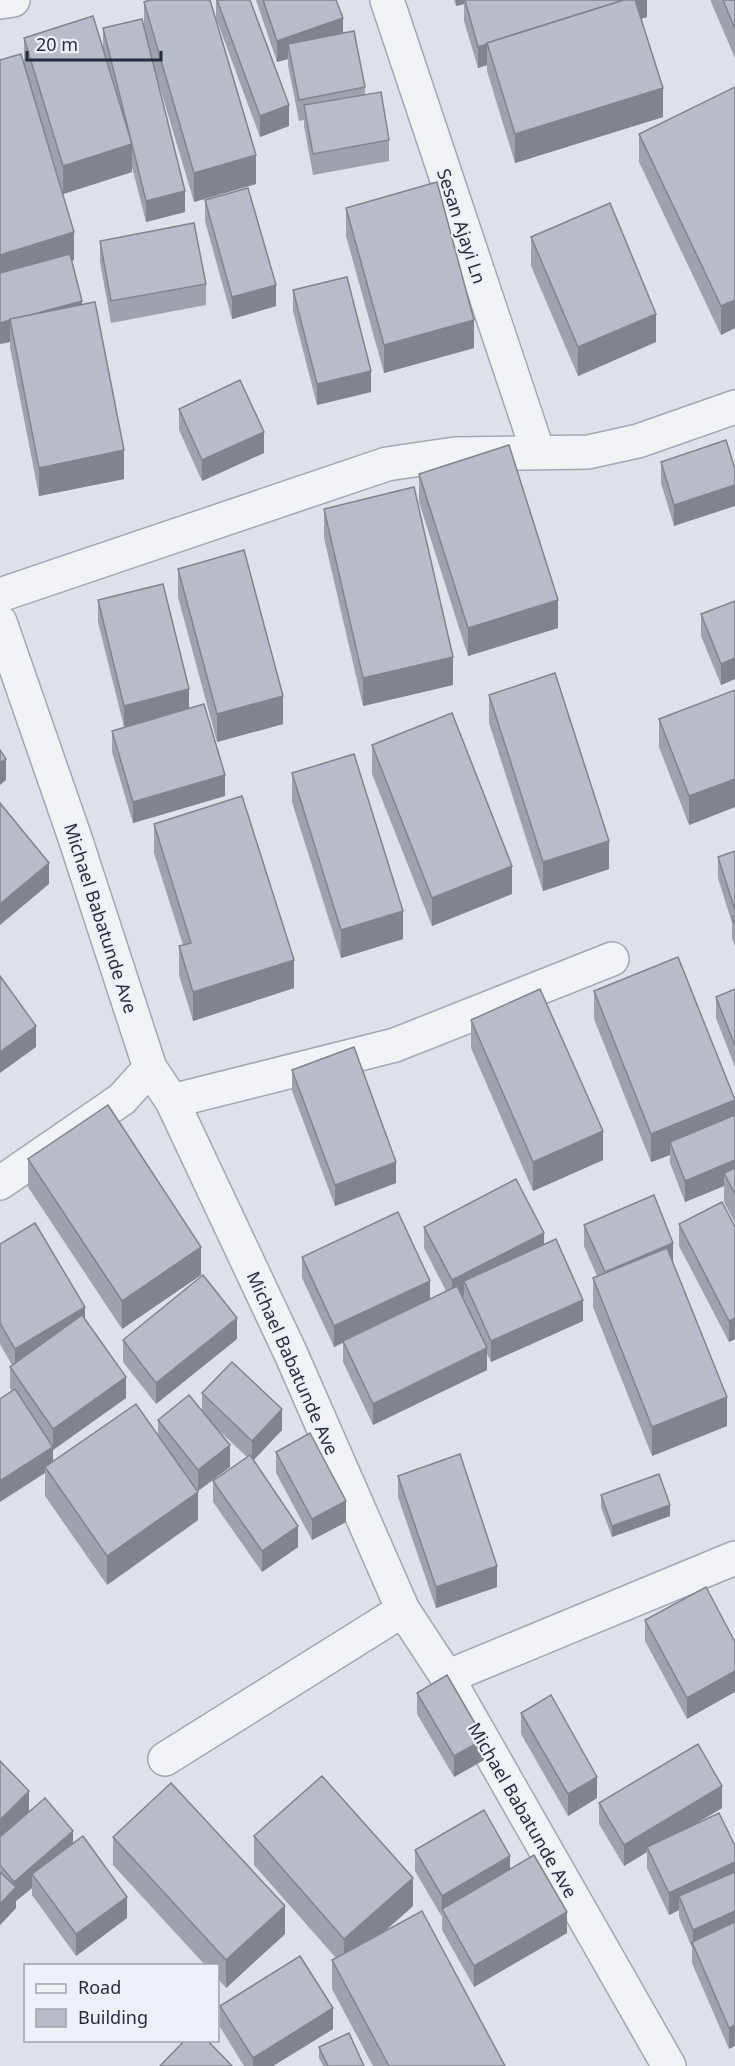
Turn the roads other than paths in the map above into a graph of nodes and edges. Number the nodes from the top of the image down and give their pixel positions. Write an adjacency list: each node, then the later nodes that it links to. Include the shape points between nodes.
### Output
1 (13, 0): 3 (street)
2 (387, 0): 5 (street, Sesan Ajayi Ln)
3 (0, 2)
4 (732, 416): 5 (street, via 588,452)
5 (538, 452): 6 (street, via 455,454 387,464)
6 (0, 595)
7 (0, 622): 9 (street, Michael Babatunde Ave)
8 (612, 959): 10 (street, via 394,1045)
9 (150, 1068): 10 (street, Michael Babatunde Ave); 11 (street, via 122,1099)
10 (172, 1101): 13 (street, Michael Babatunde Ave, via 291,1354)
11 (0, 1183)
12 (735, 1558): 14 (street)
13 (403, 1610): 14 (street, Michael Babatunde Ave); 15 (street)
14 (447, 1677): 16 (street, Michael Babatunde Ave)
15 (165, 1759)
16 (669, 2066)

